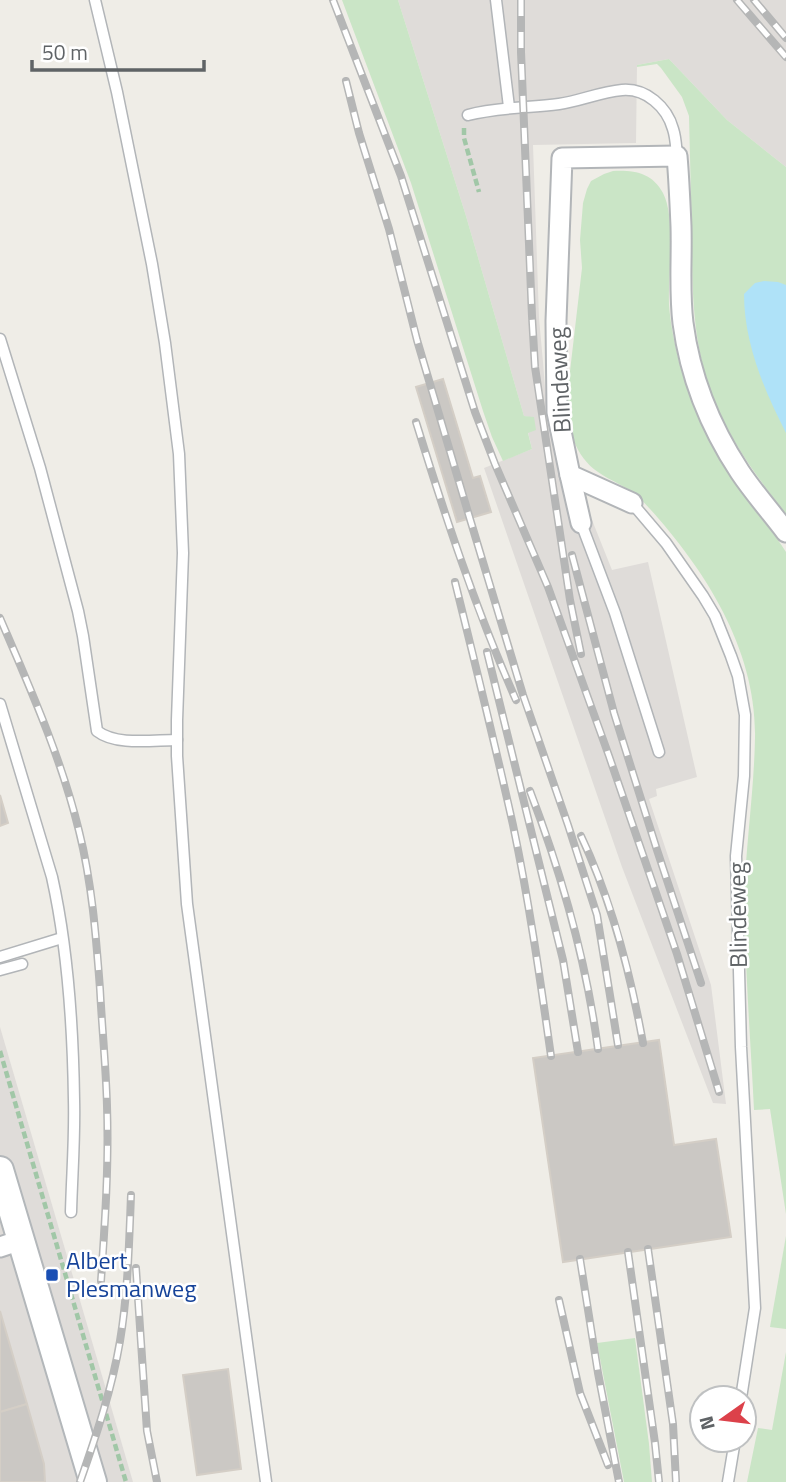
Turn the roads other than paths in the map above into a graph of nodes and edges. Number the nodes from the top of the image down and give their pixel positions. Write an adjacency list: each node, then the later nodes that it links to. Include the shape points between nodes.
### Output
1 (95, 0): 12 (lane, via 152,264 179,454 183,553)
2 (496, 0): 3 (lane)
3 (509, 107): 4 (lane); 5 (lane, via 636,91 656,101 665,112 673,127)
4 (468, 115)
5 (677, 156): 7 (street, Blindeweg, via 562,158 557,412); 10 (street, via 682,304 695,377 728,452)
6 (0, 339): 12 (lane, via 74,598 97,731 117,740)
7 (570, 475): 8 (street, Blindeweg); 9 (street)
8 (632, 503): 21 (lane, Blindeweg, via 704,596 743,695 745,756 736,856 755,1308)
9 (581, 523): 13 (lane)
10 (786, 532)
11 (0, 704): 14 (lane, via 52,877)
12 (177, 740): 24 (lane, via 189,928)
13 (659, 752)
14 (62, 938): 15 (lane); 19 (lane, via 75,1101)
15 (0, 957)
16 (22, 964): 17 (lane)
17 (0, 970)
18 (0, 1170): 20 (street)
19 (71, 1212)
20 (10, 1243): 23 (street)
21 (743, 1384)
22 (733, 1454): 25 (lane)
23 (93, 1482)
24 (266, 1482)
25 (728, 1482)

